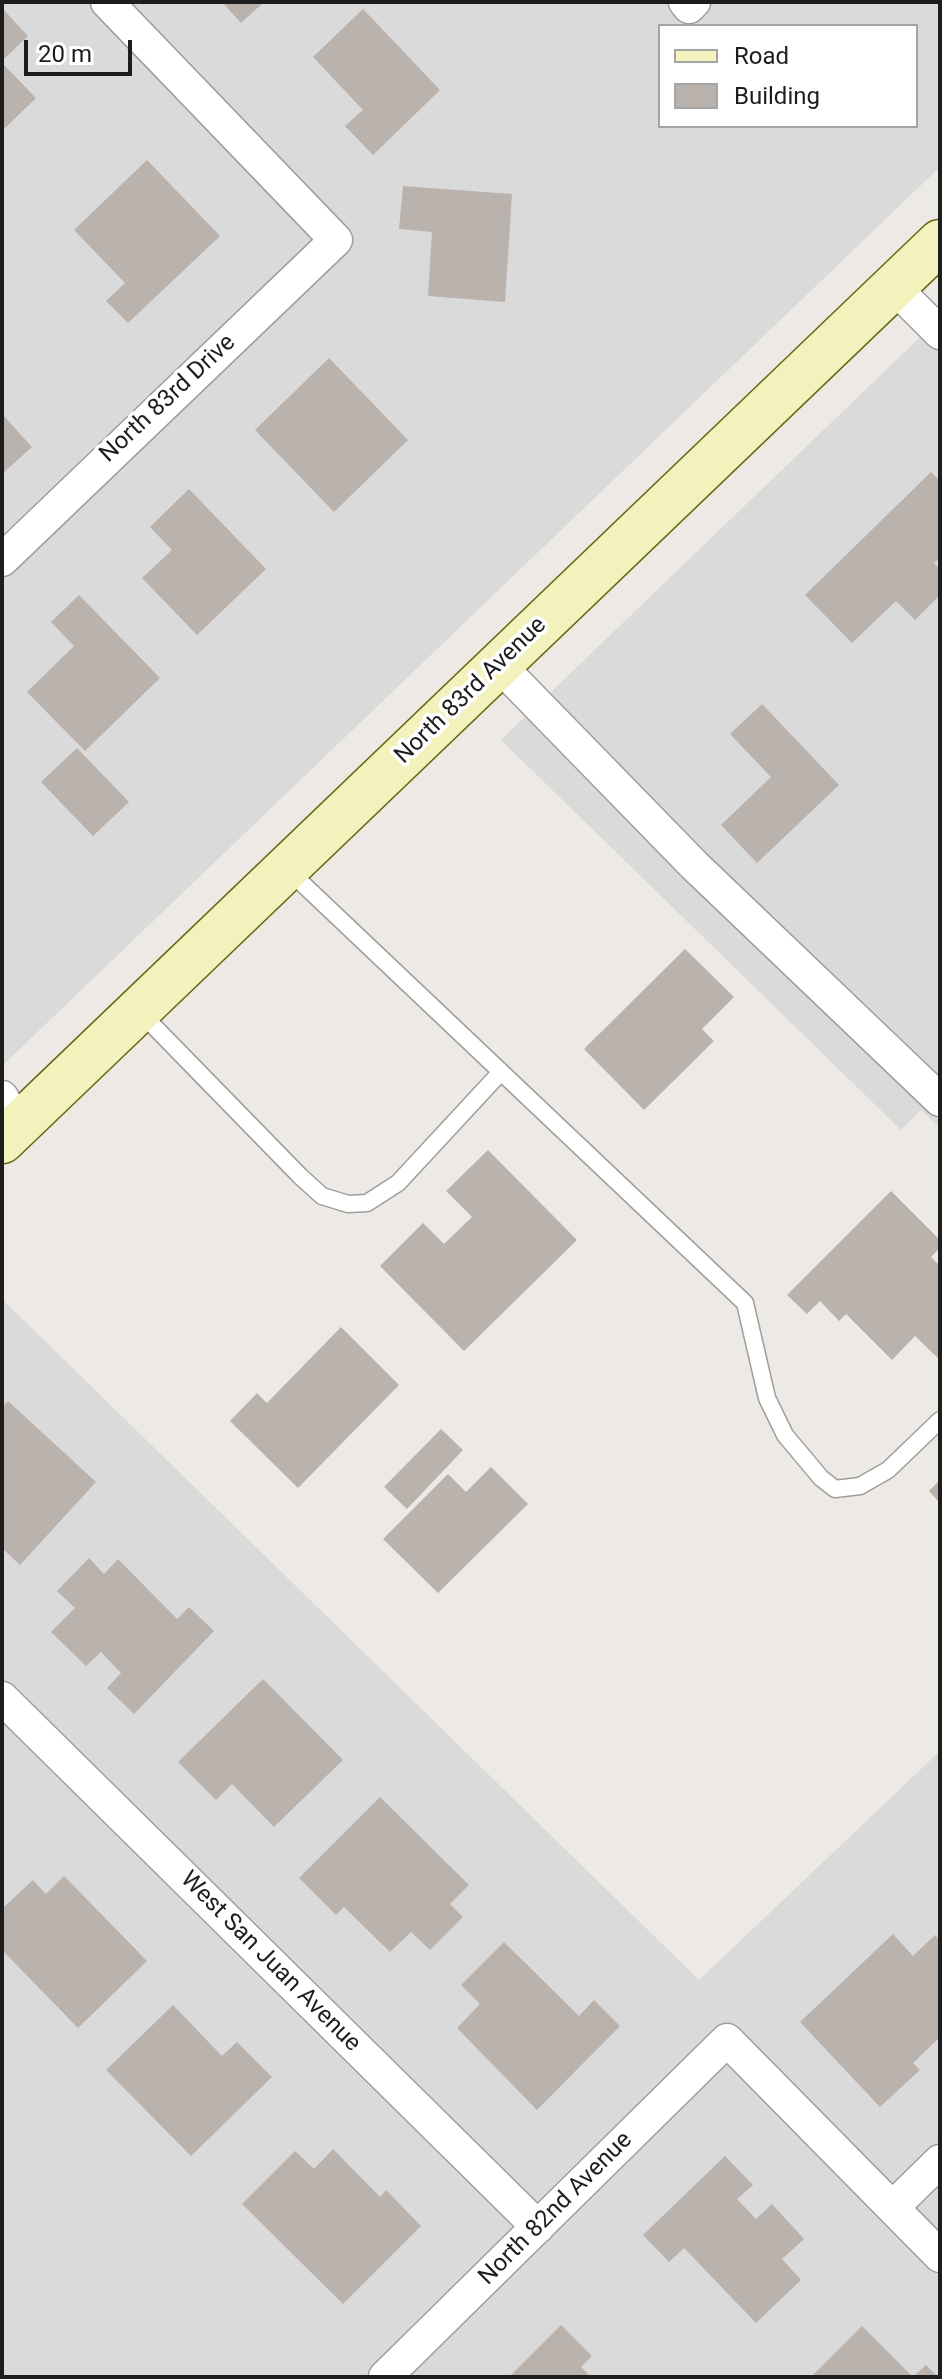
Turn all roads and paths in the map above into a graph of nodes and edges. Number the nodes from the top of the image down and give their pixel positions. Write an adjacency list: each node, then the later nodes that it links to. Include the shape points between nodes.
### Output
1 (107, 2): 5 (street, North 83rd Drive, via 336,240)
2 (940, 242): 3 (main road, North 83rd Avenue)
3 (893, 286): 4 (street); 6 (main road, North 83rd Avenue)
4 (940, 333)
5 (2, 560)
6 (498, 664): 7 (main road, North 83rd Avenue); 10 (street, via 695,866)
7 (287, 869): 8 (main road, North 83rd Avenue); 9 (lane)
8 (139, 1011): 9 (lane, via 322,1196 348,1204 367,1203 398,1183); 11 (main road, North 83rd Avenue)
9 (500, 1073): 12 (lane, via 745,1303 767,1398 785,1435 828,1484 835,1489 860,1486)
10 (940, 1100)
11 (6, 1120)
12 (940, 1420)
13 (2, 1698): 16 (street, West San Juan Avenue)
14 (940, 2161): 15 (street)
15 (894, 2206): 16 (street, North 82nd Avenue, via 727,2040); 17 (street)
16 (538, 2227): 18 (street, North 82nd Avenue)
17 (940, 2256)
18 (385, 2377)

